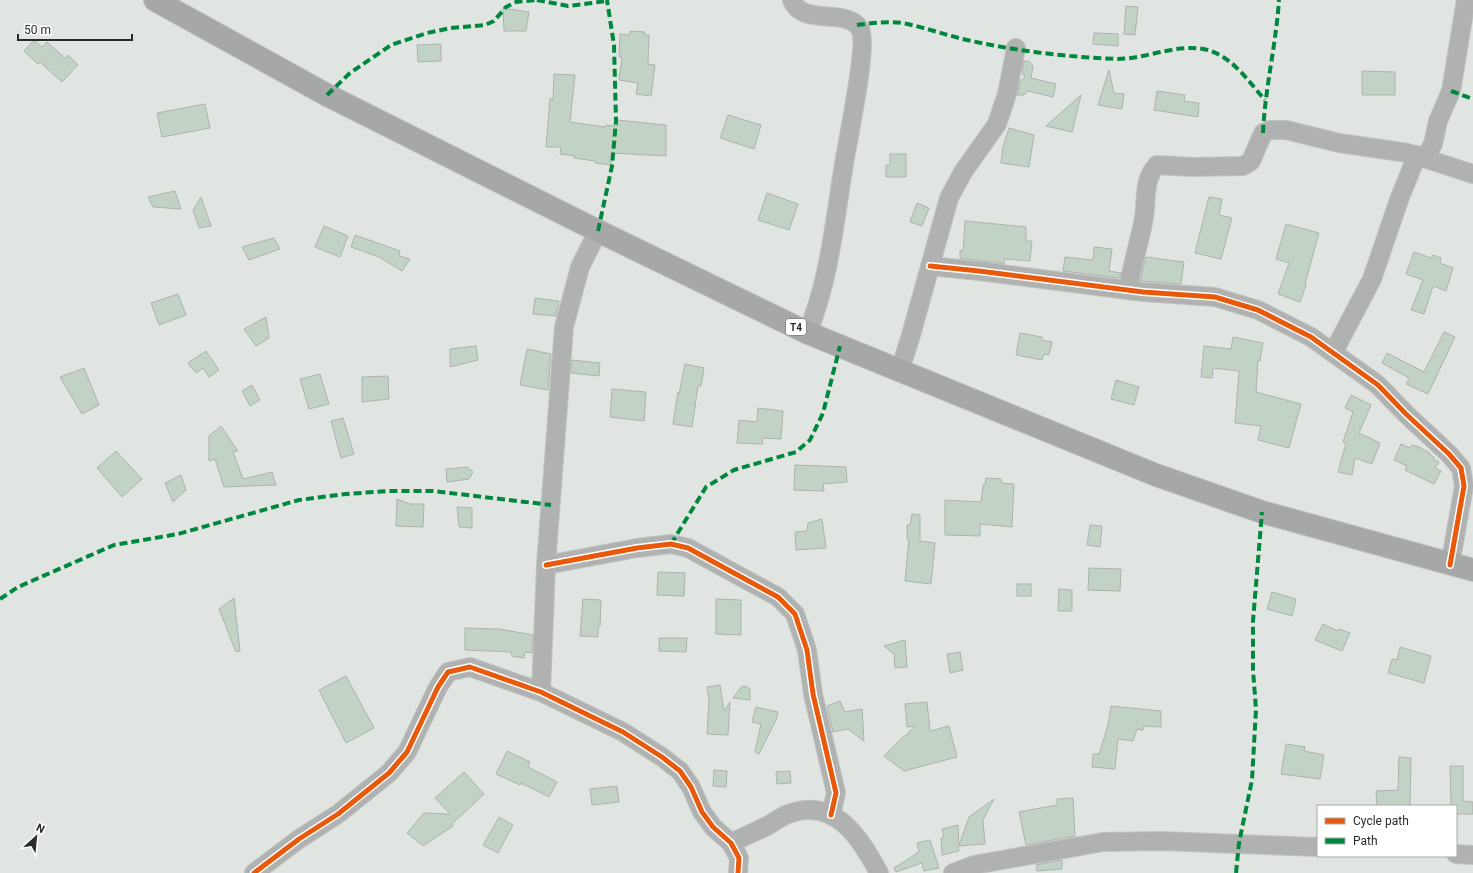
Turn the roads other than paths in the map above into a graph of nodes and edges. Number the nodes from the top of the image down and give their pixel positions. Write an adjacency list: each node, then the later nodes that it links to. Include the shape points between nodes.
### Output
1 (155, 0): 7 (highway, T4, via 327,94)
2 (792, 0): 10 (street, via 800,12 830,16 857,25 862,38 836,229 824,282)
3 (1466, 0): 5 (street, via 1451,91 1438,121 1433,144)
4 (1016, 48): 8 (street, via 1007,94 997,124 963,172 949,198)
5 (1421, 156): 6 (street); 9 (street, via 1340,143 1286,130 1270,130 1263,133 1251,161 1243,166 1157,165 1146,185 1144,217); 11 (street, via 1399,200 1372,279)
6 (1473, 174)
7 (598, 231): 10 (highway, T4); 13 (street, via 580,267 564,327)
8 (930, 266): 9 (street); 12 (street)
9 (1128, 289): 11 (street, via 1215,297 1258,310 1311,337)
10 (808, 333): 12 (highway, T4)
11 (1333, 353): 14 (street, via 1378,385 1461,468 1464,486)
12 (900, 370): 14 (highway, T4, via 1156,475 1262,512)
13 (546, 565): 16 (street); 17 (street, via 671,544 688,548 778,597 795,614 808,650 813,694 836,793)
14 (1450, 565): 15 (highway, T4)
15 (1473, 570)
16 (541, 692): 18 (street, via 623,732 680,771 691,787 702,812 713,827); 22 (street, via 470,667 448,672 438,687 407,752 389,773 338,814)
17 (831, 815): 18 (street, via 810,810 789,814); 24 (street, via 851,828 868,851)
18 (731, 843): 23 (street, via 739,858)
19 (1317, 847): 25 (street, via 1161,841 1103,842 974,865)
20 (1457, 854): 21 (street)
21 (1473, 855)
22 (254, 873)
23 (738, 873)
24 (879, 873)
25 (953, 873)

